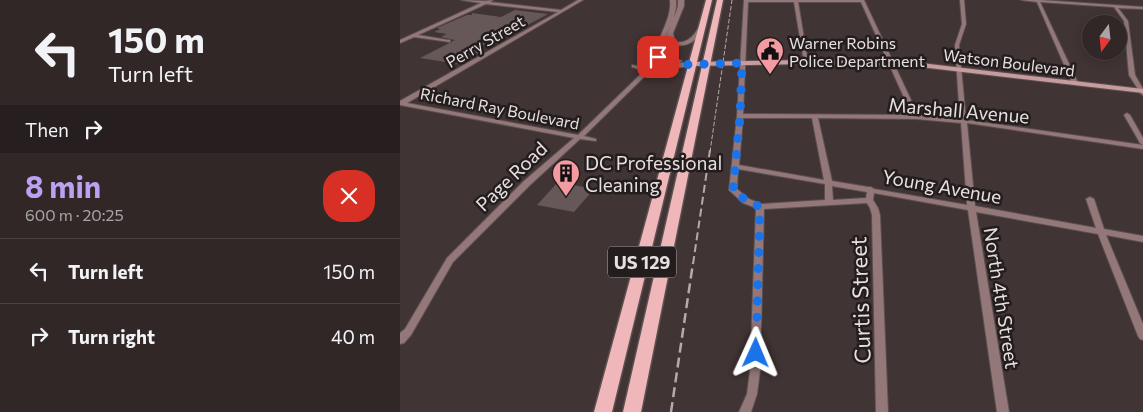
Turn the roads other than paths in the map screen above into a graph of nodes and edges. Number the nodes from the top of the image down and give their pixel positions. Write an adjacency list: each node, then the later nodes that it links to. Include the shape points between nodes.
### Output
1 (463, 0): 10 (street)
2 (490, 0): 10 (street)
3 (581, 0): 19 (street, Perry Street)
4 (673, 0): 29 (street, Watson Boulevard, via 674,8 657,49 658,57 669,64)
5 (681, 0): 21 (street, Watson Boulevard)
6 (709, 0): 20 (main road, US 129)
7 (720, 0): 29 (main road, US 129)
8 (962, 0): 31 (street, North 4th Street, via 964,24 957,45)
9 (1023, 0): 14 (street)
10 (482, 1): 17 (street); 18 (street); 19 (street)
11 (746, 1): 12 (street); 27 (street)
12 (797, 1): 13 (street); 26 (street)
13 (862, 1): 28 (street)
14 (1038, 1): 15 (street); 32 (street)
15 (1115, 6): 16 (street); 33 (street, via 1126,21 1132,75)
16 (1143, 8)
17 (463, 9): 18 (street); 22 (street)
18 (469, 10): 23 (street)
19 (562, 11): 34 (street, Perry Street)
20 (702, 25): 21 (street, via 693,41 686,44 672,43); 29 (main road, US 129)
21 (671, 33): 29 (street, Watson Boulevard, via 667,46 669,58)
22 (403, 36): 23 (street)
23 (412, 36): 24 (street); 25 (street)
24 (448, 41)
25 (400, 42)
26 (806, 62): 27 (main road, Watson Boulevard); 28 (main road, Watson Boulevard)
27 (742, 63): 29 (main road, Watson Boulevard); 36 (street)
28 (892, 63): 31 (main road, Watson Boulevard); 37 (street)
29 (700, 64): 58 (main road, US 129); 59 (main road, US 129)
30 (634, 66): 40 (street, Page Road, via 647,71)
31 (960, 70): 32 (main road, Watson Boulevard); 39 (street, North 4th Street)
32 (1075, 83): 33 (main road, Watson Boulevard)
33 (1143, 92)
34 (400, 103): 40 (street, Richard Ray Boulevard)
35 (1127, 115): 42 (street)
36 (740, 116): 38 (street, Marshall Avenue); 44 (street)
37 (916, 117): 38 (street, Marshall Avenue); 39 (street, Marshall Avenue)
38 (814, 118): 45 (street)
39 (963, 121): 43 (street, Marshall Avenue); 51 (street, North 4th Street)
40 (578, 137): 41 (street, Richard Ray Boulevard); 54 (street, Page Road, via 450,260)
41 (594, 140)
42 (1143, 143)
43 (1143, 147)
44 (735, 166): 45 (street, Young Avenue); 50 (street, via 733,190)
45 (828, 181): 46 (street, Young Avenue); 49 (street)
46 (871, 189): 48 (street, Curtis Street); 51 (street, Young Avenue)
47 (1090, 199): 52 (street)
48 (869, 200): 49 (street); 61 (street, Curtis Street, via 876,214)
49 (829, 202): 50 (street)
50 (760, 207): 60 (street, via 755,371 752,394)
51 (971, 207): 52 (street, Young Avenue); 62 (street, North 4th Street)
52 (1101, 232): 53 (street, Young Avenue); 55 (street)
53 (1143, 240)
54 (408, 332): 56 (street, Page Road); 57 (street, Page Road)
55 (1143, 336)
56 (400, 340)
57 (400, 346)
58 (603, 412)
59 (632, 412)
60 (745, 412)
61 (882, 412)
62 (1004, 412)

